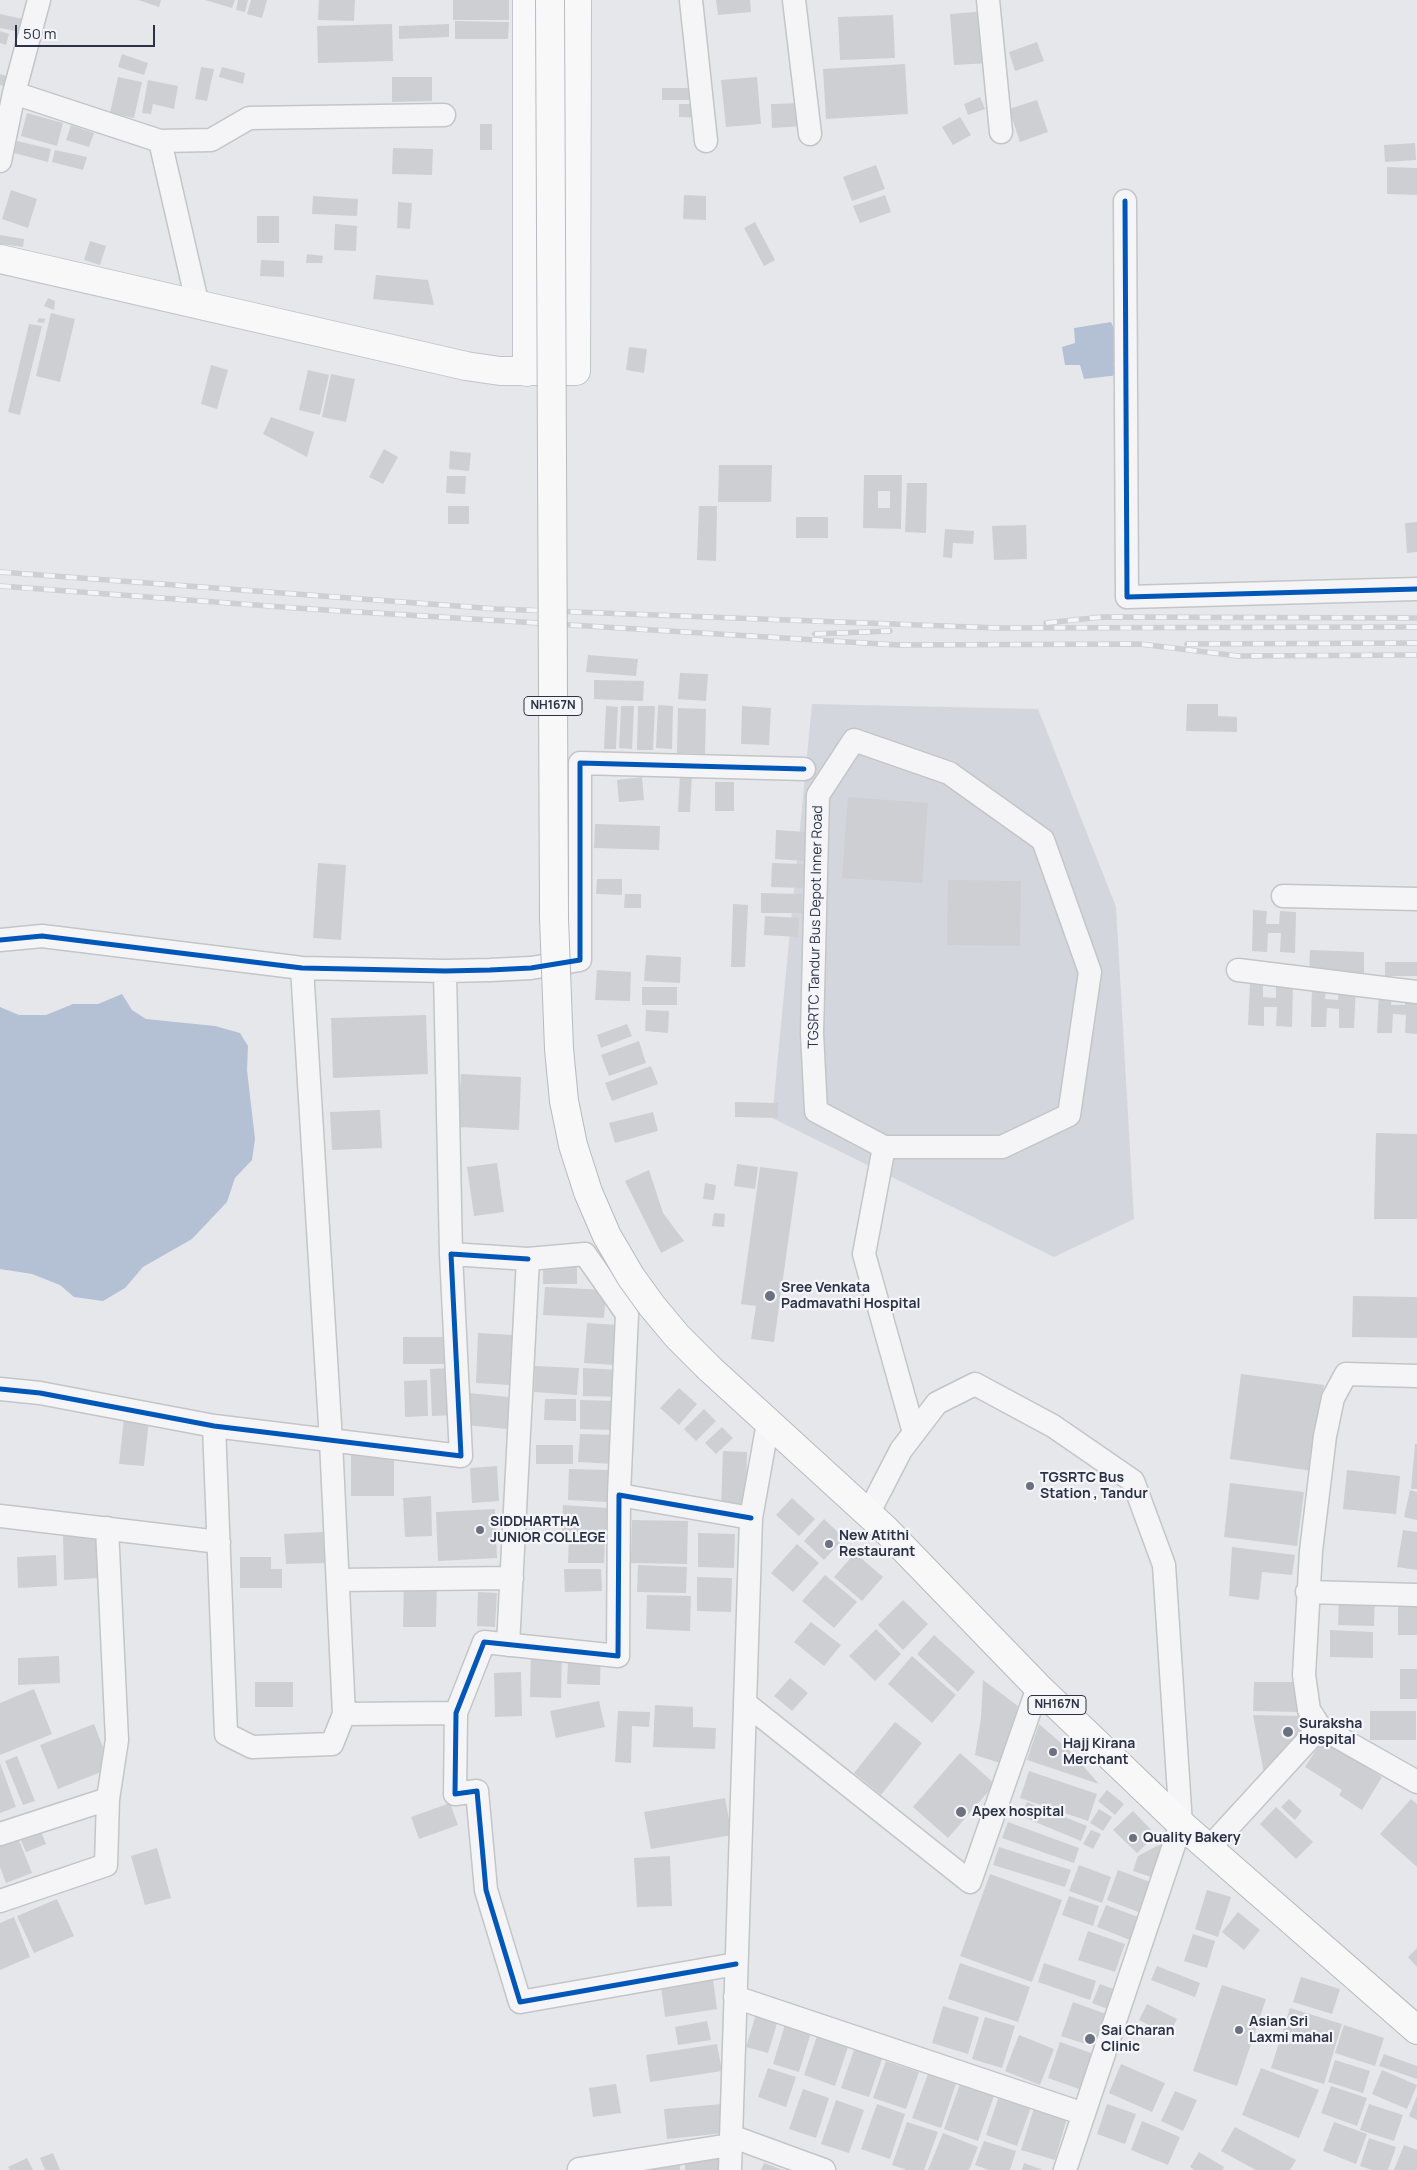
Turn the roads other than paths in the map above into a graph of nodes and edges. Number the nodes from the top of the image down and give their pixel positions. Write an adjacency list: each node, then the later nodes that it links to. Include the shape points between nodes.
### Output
1 (39, 0): 8 (street)
2 (527, 0): 18 (main road)
3 (550, 0): 33 (main road, NH167N, bridge, via 554,919 558,1041 564,1101 585,1182 607,1236 631,1277 677,1336)
4 (577, 0): 18 (main road, via 576,371)
5 (691, 0): 13 (street)
6 (794, 0): 11 (street)
7 (988, 0): 10 (street)
8 (14, 93): 12 (street); 14 (street)
9 (444, 115): 12 (street, via 249,118 211,140)
10 (1001, 132)
11 (810, 134)
12 (160, 141): 17 (street)
13 (706, 141)
14 (0, 161)
15 (1125, 201): 19 (street, via 1126,597)
16 (0, 259): 17 (main road)
17 (198, 306): 18 (main road, via 466,366)
18 (527, 372)
19 (1417, 589)
20 (804, 769): 26 (street, via 580,763 580,960 531,968)
21 (1283, 896): 22 (street)
22 (1417, 899)
23 (0, 940): 24 (street, via 42,936)
24 (302, 968): 26 (street); 36 (street)
25 (1238, 970): 27 (street)
26 (445, 971): 29 (street)
27 (1417, 992)
28 (884, 1147): 28 (street, TGSRTC Tandur Bus Depot Inner Road, via 1002,1147 1069,1115 1090,972 1043,840 949,773 854,740 818,795 812,1033 816,1111); 35 (street, via 864,1254)
29 (451, 1254): 30 (street); 36 (street, via 461,1456)
30 (528, 1259): 37 (street, via 585,1254 627,1314); 43 (street)
31 (1417, 1376): 45 (street, via 1346,1374 1333,1398 1325,1436)
32 (0, 1390): 34 (street, via 40,1393)
33 (768, 1423): 38 (main road, NH167N); 40 (street)
34 (214, 1426): 36 (street); 42 (street)
35 (914, 1433): 38 (street, via 901,1450); 55 (street, via 937,1403 976,1384 1053,1426 1133,1481 1164,1565)
36 (331, 1441): 44 (street)
37 (619, 1495): 40 (street); 47 (street, via 618,1656)
38 (868, 1514): 48 (main road, NH167N)
39 (0, 1516): 41 (street)
40 (751, 1518): 49 (street)
41 (107, 1528): 42 (street); 54 (street, via 118,1740)
42 (219, 1542): 51 (street, via 226,1734 252,1748 332,1744)
43 (512, 1578): 44 (street); 47 (street)
44 (338, 1580): 51 (street)
45 (1308, 1592): 46 (street); 52 (street, via 1304,1675 1309,1710)
46 (1417, 1595)
47 (508, 1645): 50 (street, via 484,1642)
48 (1038, 1687): 49 (street, via 970,1882); 55 (main road, NH167N)
49 (745, 1703): 59 (street)
50 (456, 1713): 51 (street); 59 (street, via 454,1794 478,1791 486,1890 520,2002)
51 (344, 1714)
52 (1320, 1727): 53 (street); 57 (street)
53 (1417, 1782)
54 (108, 1799): 56 (street); 58 (street, via 106,1865)
55 (1182, 1824): 57 (main road, NH167N); 62 (street)
56 (0, 1834)
57 (1210, 1847): 61 (main road, NH167N)
58 (0, 1900)
59 (736, 1964): 60 (street)
60 (736, 1997): 62 (street); 63 (street)
61 (1417, 2030)
62 (1084, 2114): 67 (street)
63 (730, 2140): 64 (street); 65 (street); 66 (street)
64 (579, 2169)
65 (730, 2170)
66 (824, 2170)
67 (1065, 2170)

